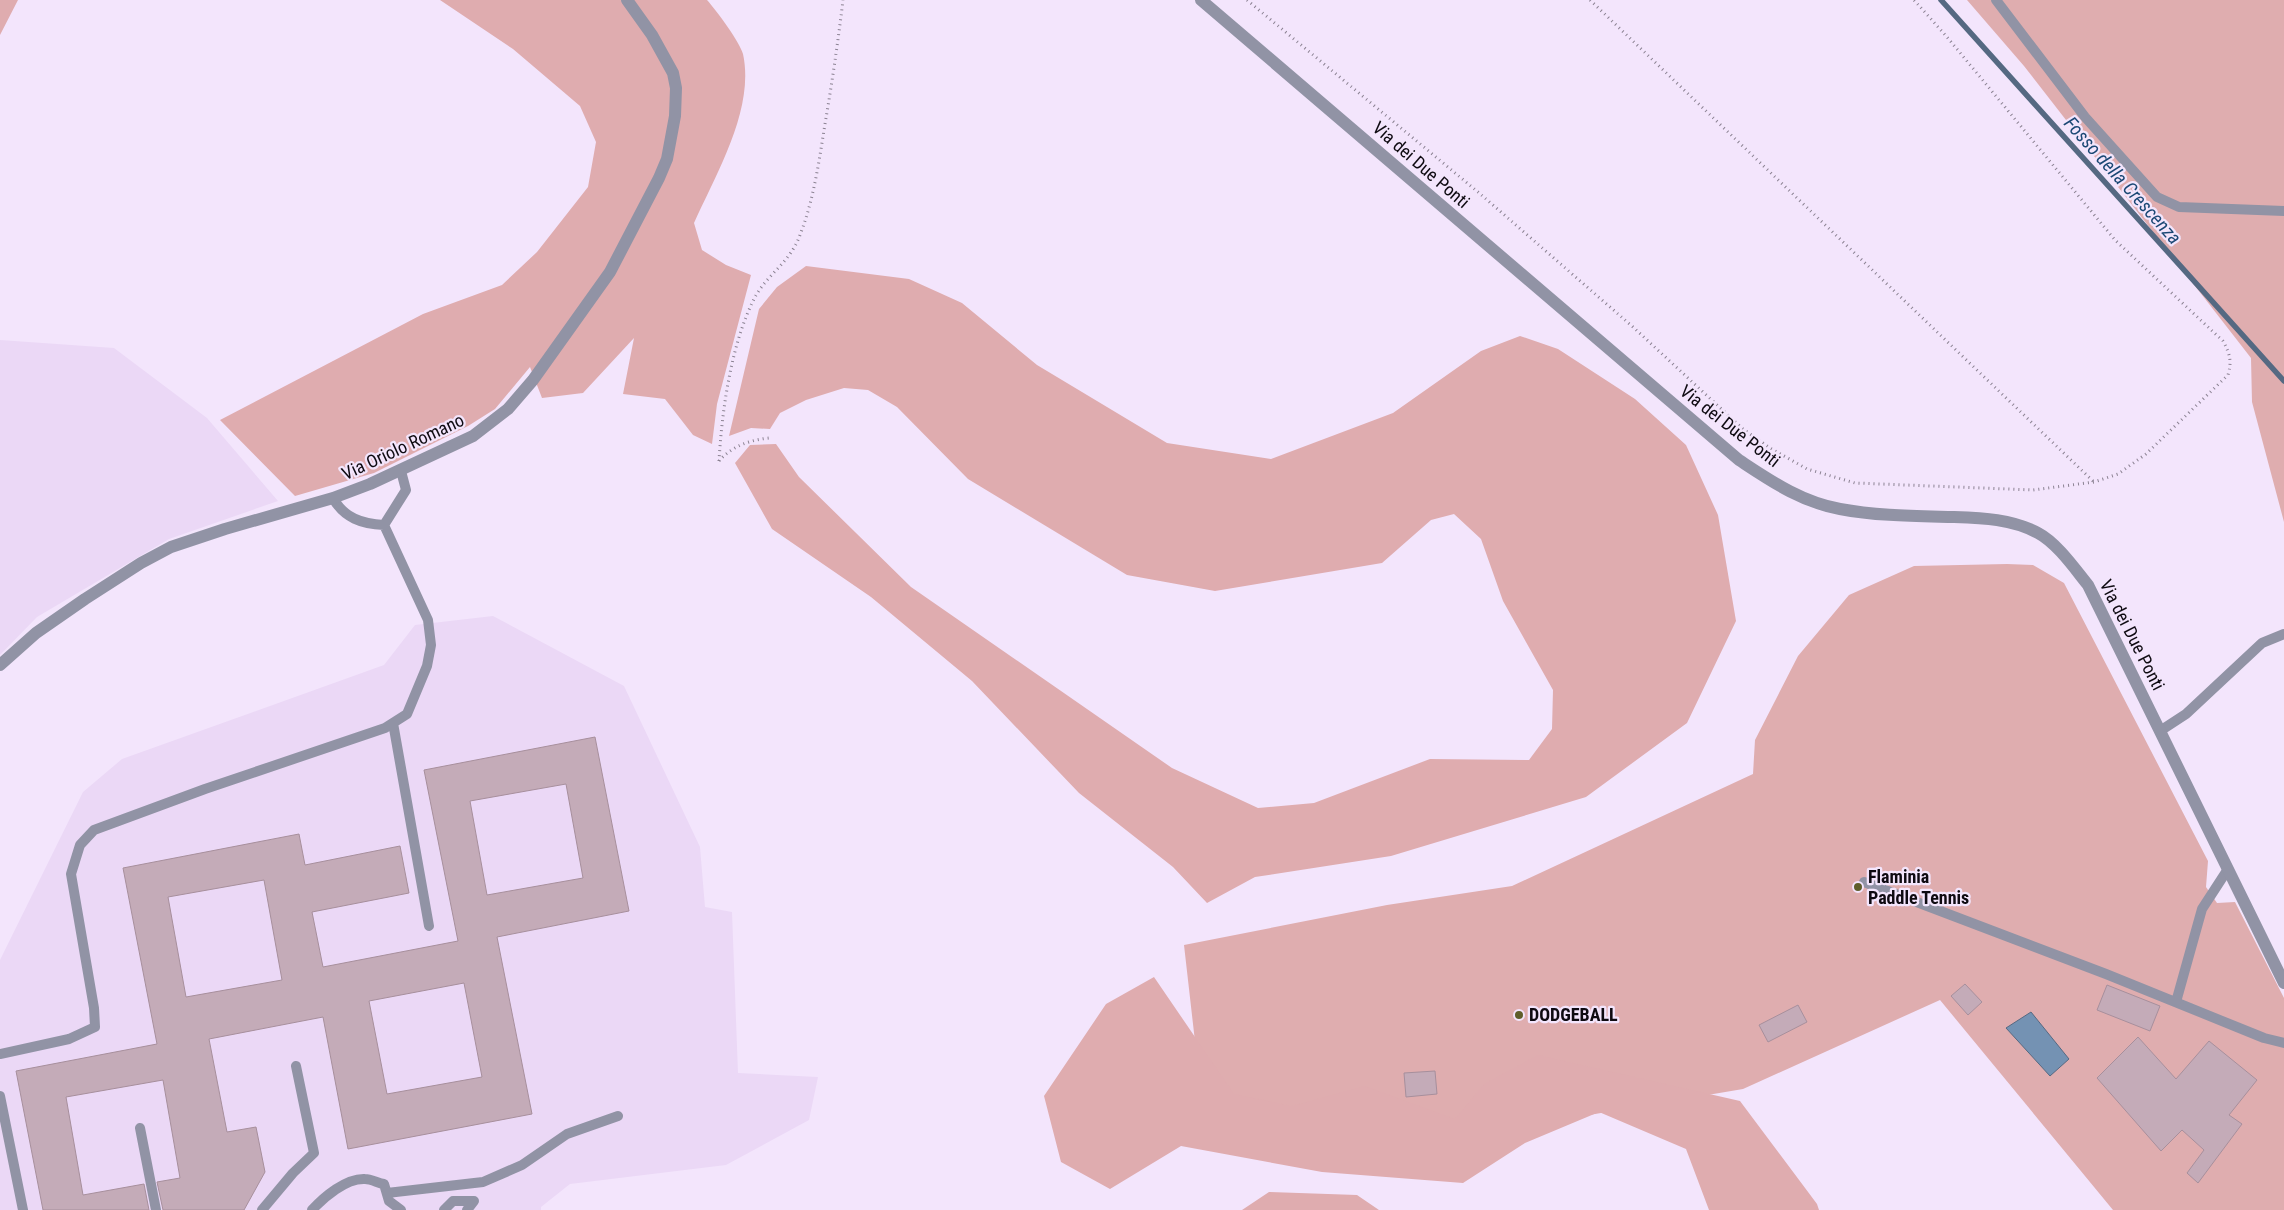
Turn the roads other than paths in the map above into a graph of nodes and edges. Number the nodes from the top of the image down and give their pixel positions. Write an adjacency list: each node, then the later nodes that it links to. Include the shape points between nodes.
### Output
1 (627, 0): 5 (street, Via Oriolo Romano, via 666,59 676,88 672,138 659,178 610,272 533,380 508,409 473,436)
2 (1201, 0): 11 (street, Via dei Due Ponti, via 1731,454 1786,491 1841,509 1878,514 1982,517 2008,522 2040,534 2088,585)
3 (1996, 0): 4 (lane, via 2085,118 2158,197 2179,207)
4 (2284, 211)
5 (401, 472): 6 (street, Via Oriolo Romano); 7 (lane, via 406,490)
6 (333, 498): 7 (lane, via 339,510 353,518 367,524); 9 (street, Via Oriolo Romano, via 225,529 171,548 141,563 36,633)
7 (384, 525): 10 (lane, via 428,620 431,645 407,714)
8 (2284, 634): 11 (lane, via 2262,643 2186,714)
9 (0, 665)
10 (393, 723): 14 (lane); 18 (lane, via 94,830 80,845 71,874 95,1027 69,1039)
11 (2160, 731): 12 (street, Via dei Due Ponti)
12 (2228, 869): 15 (street, Via dei Due Ponti); 16 (lane, via 2202,909)
13 (1864, 882): 16 (lane)
14 (428, 926)
15 (2284, 983)
16 (2176, 1002): 17 (lane)
17 (2284, 1043)
18 (0, 1054)
19 (296, 1066): 26 (lane, via 314,1153)
20 (0, 1096): 24 (lane)
21 (618, 1116): 23 (lane, via 568,1134 522,1165 484,1182)
22 (140, 1128): 25 (lane)
23 (388, 1201): 27 (lane, via 384,1184 364,1179 340,1186); 28 (lane)
24 (23, 1210)
25 (156, 1210)
26 (262, 1210)
27 (312, 1210)
28 (401, 1210)
29 (444, 1210): 30 (lane, via 453,1201 474,1201)
30 (467, 1210)

